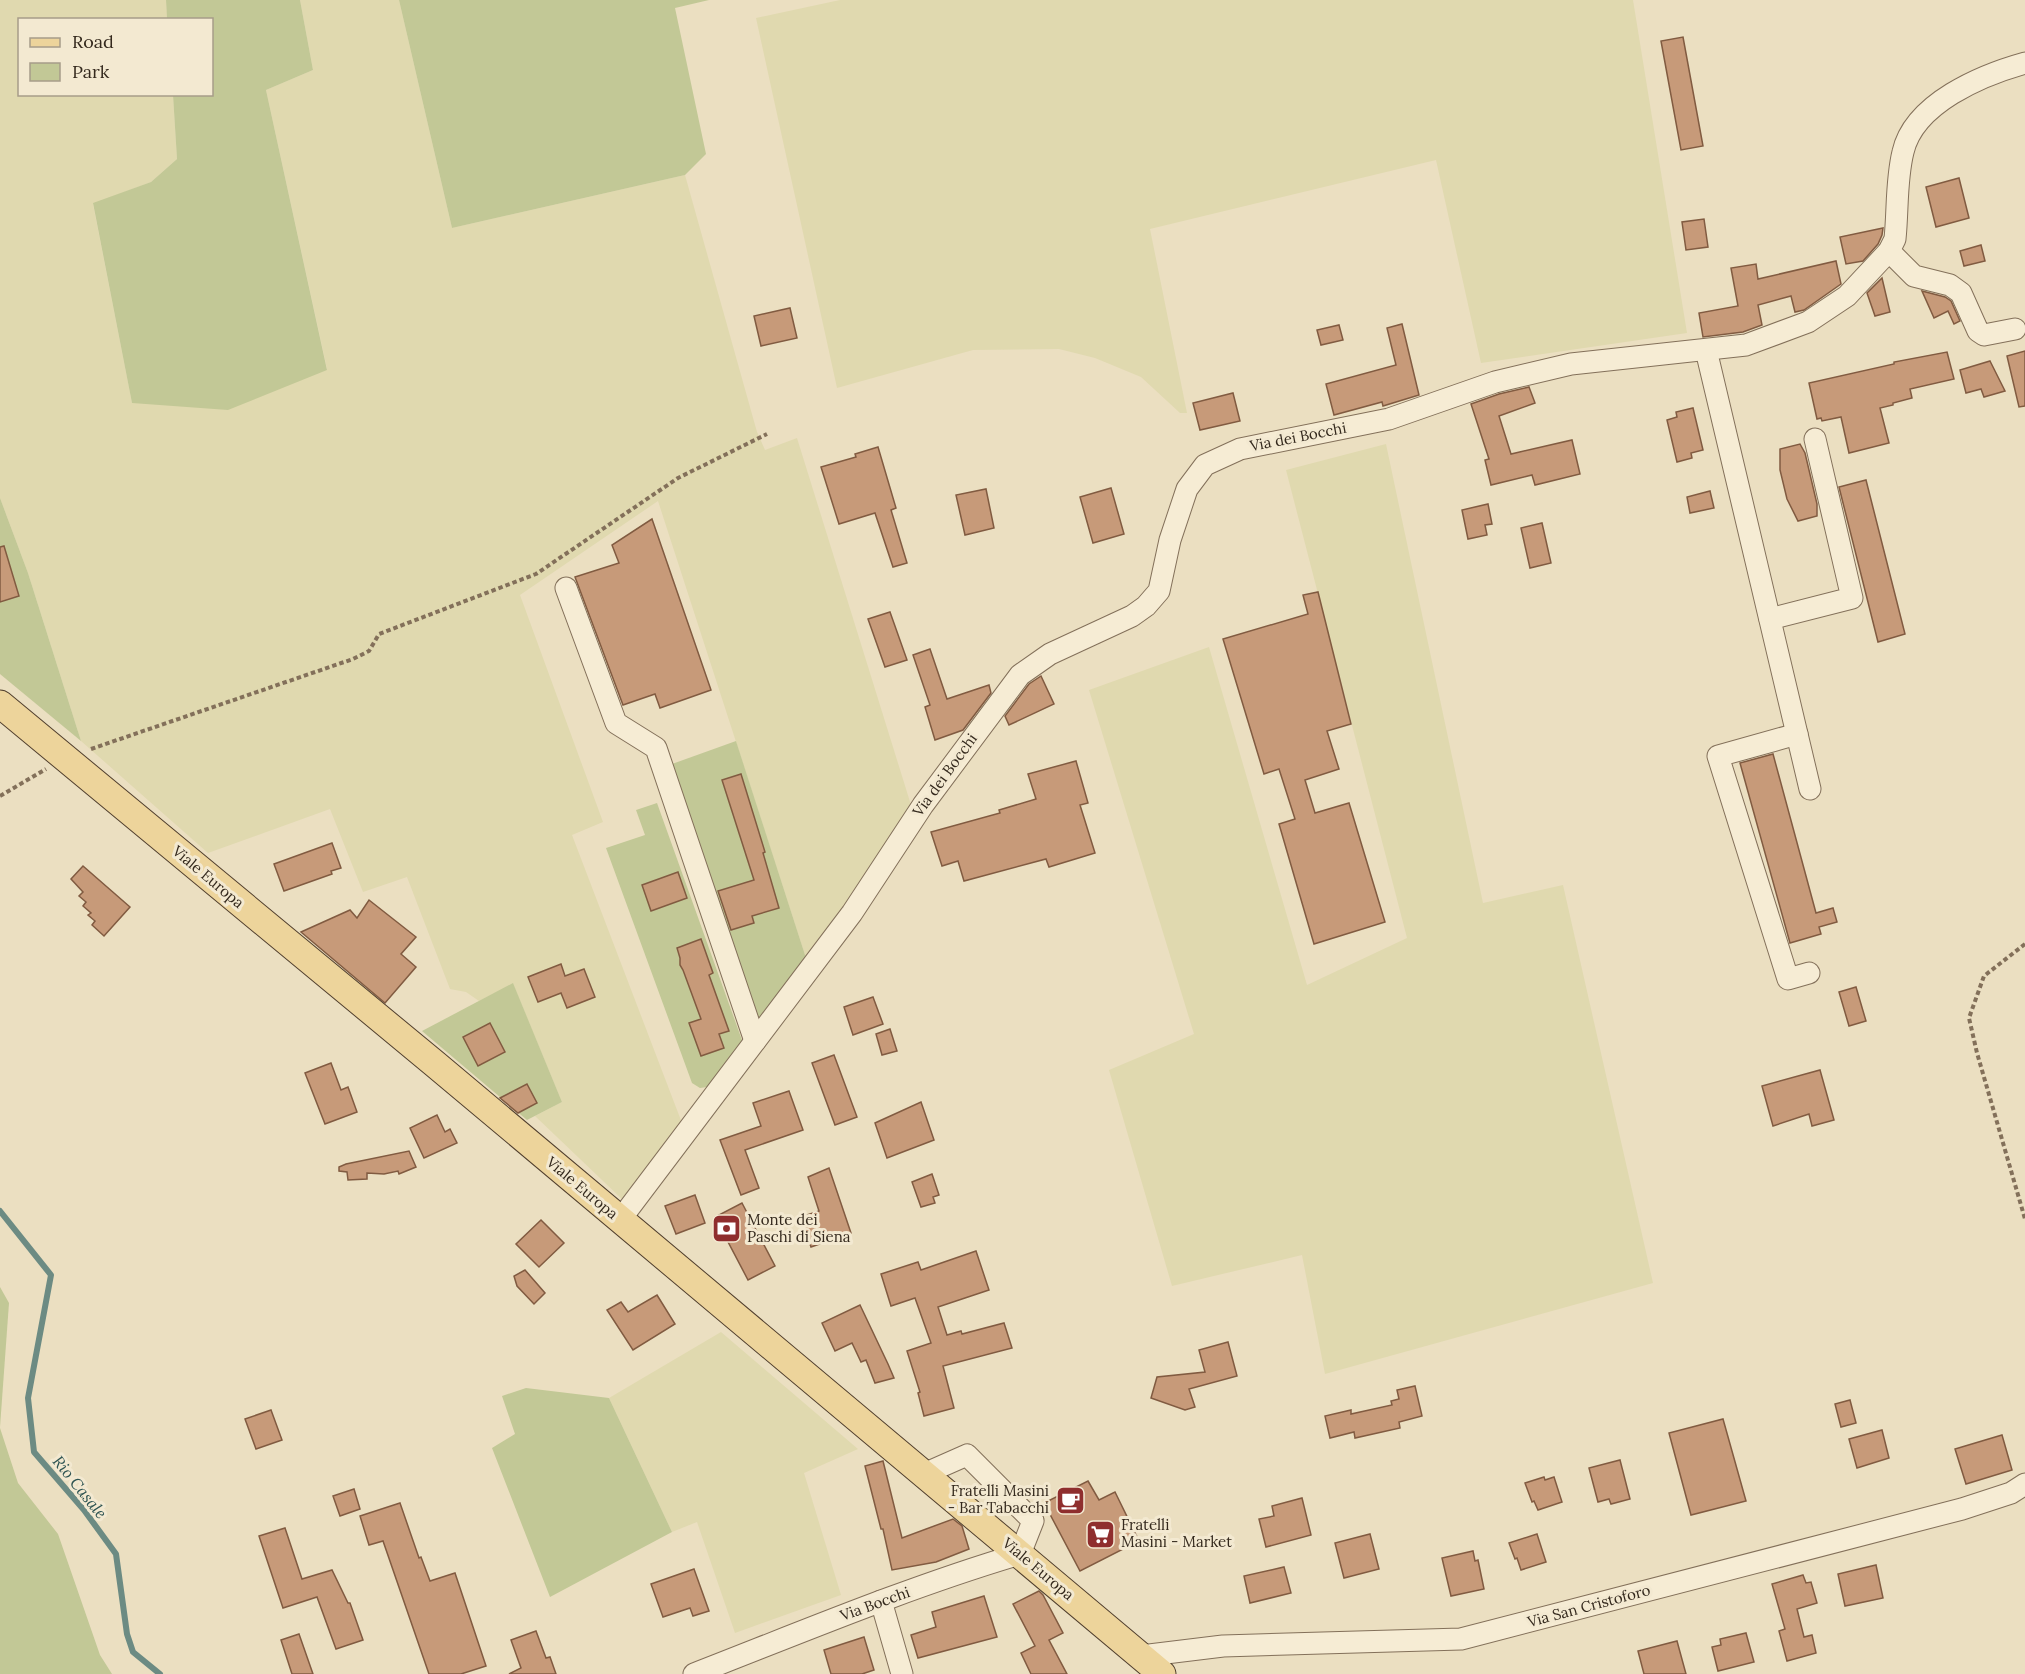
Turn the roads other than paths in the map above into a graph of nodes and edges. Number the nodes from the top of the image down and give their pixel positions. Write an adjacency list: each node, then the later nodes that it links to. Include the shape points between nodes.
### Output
1 (2025, 63): 2 (street, Via dei Bocchi, via 1966,85 1938,102 1917,122 1903,149 1895,239)
2 (1889, 251): 3 (street, via 1914,276 1950,285 1961,293 1978,331 1984,335); 4 (street, Via dei Bocchi, via 1847,296 1808,322 1746,345)
3 (2016, 329)
4 (1706, 350): 7 (street); 12 (street, Via dei Bocchi, via 1571,364 1495,382 1389,419 1240,448 1205,465 1187,489 1159,591 1132,616 1050,654 1020,675 923,804 852,913)
5 (1815, 439): 7 (street, via 1852,598)
6 (566, 588): 12 (street, via 616,723 656,748)
7 (1770, 618): 9 (street)
8 (0, 704): 13 (main road, Viale Europa)
9 (1797, 734): 10 (street); 11 (street, via 1718,756 1788,979)
10 (1810, 789)
11 (1809, 973)
12 (755, 1041): 13 (street, Via dei Bocchi)
13 (620, 1220): 14 (main road, Viale Europa)
14 (924, 1474): 16 (main road, Viale Europa); 16 (street, via 967,1455 1033,1521)
15 (2025, 1484): 18 (street, Via San Cristoforo, via 1962,1509 1461,1639 1223,1646)
16 (1020, 1554): 17 (street, Via Bocchi); 18 (main road, Viale Europa)
17 (880, 1601): 19 (street, Via Bocchi); 21 (street)
18 (1141, 1656): 22 (main road, Viale Europa)
19 (733, 1667): 20 (street, Via Bocchi)
20 (694, 1674)
21 (902, 1674)
22 (1162, 1674)

